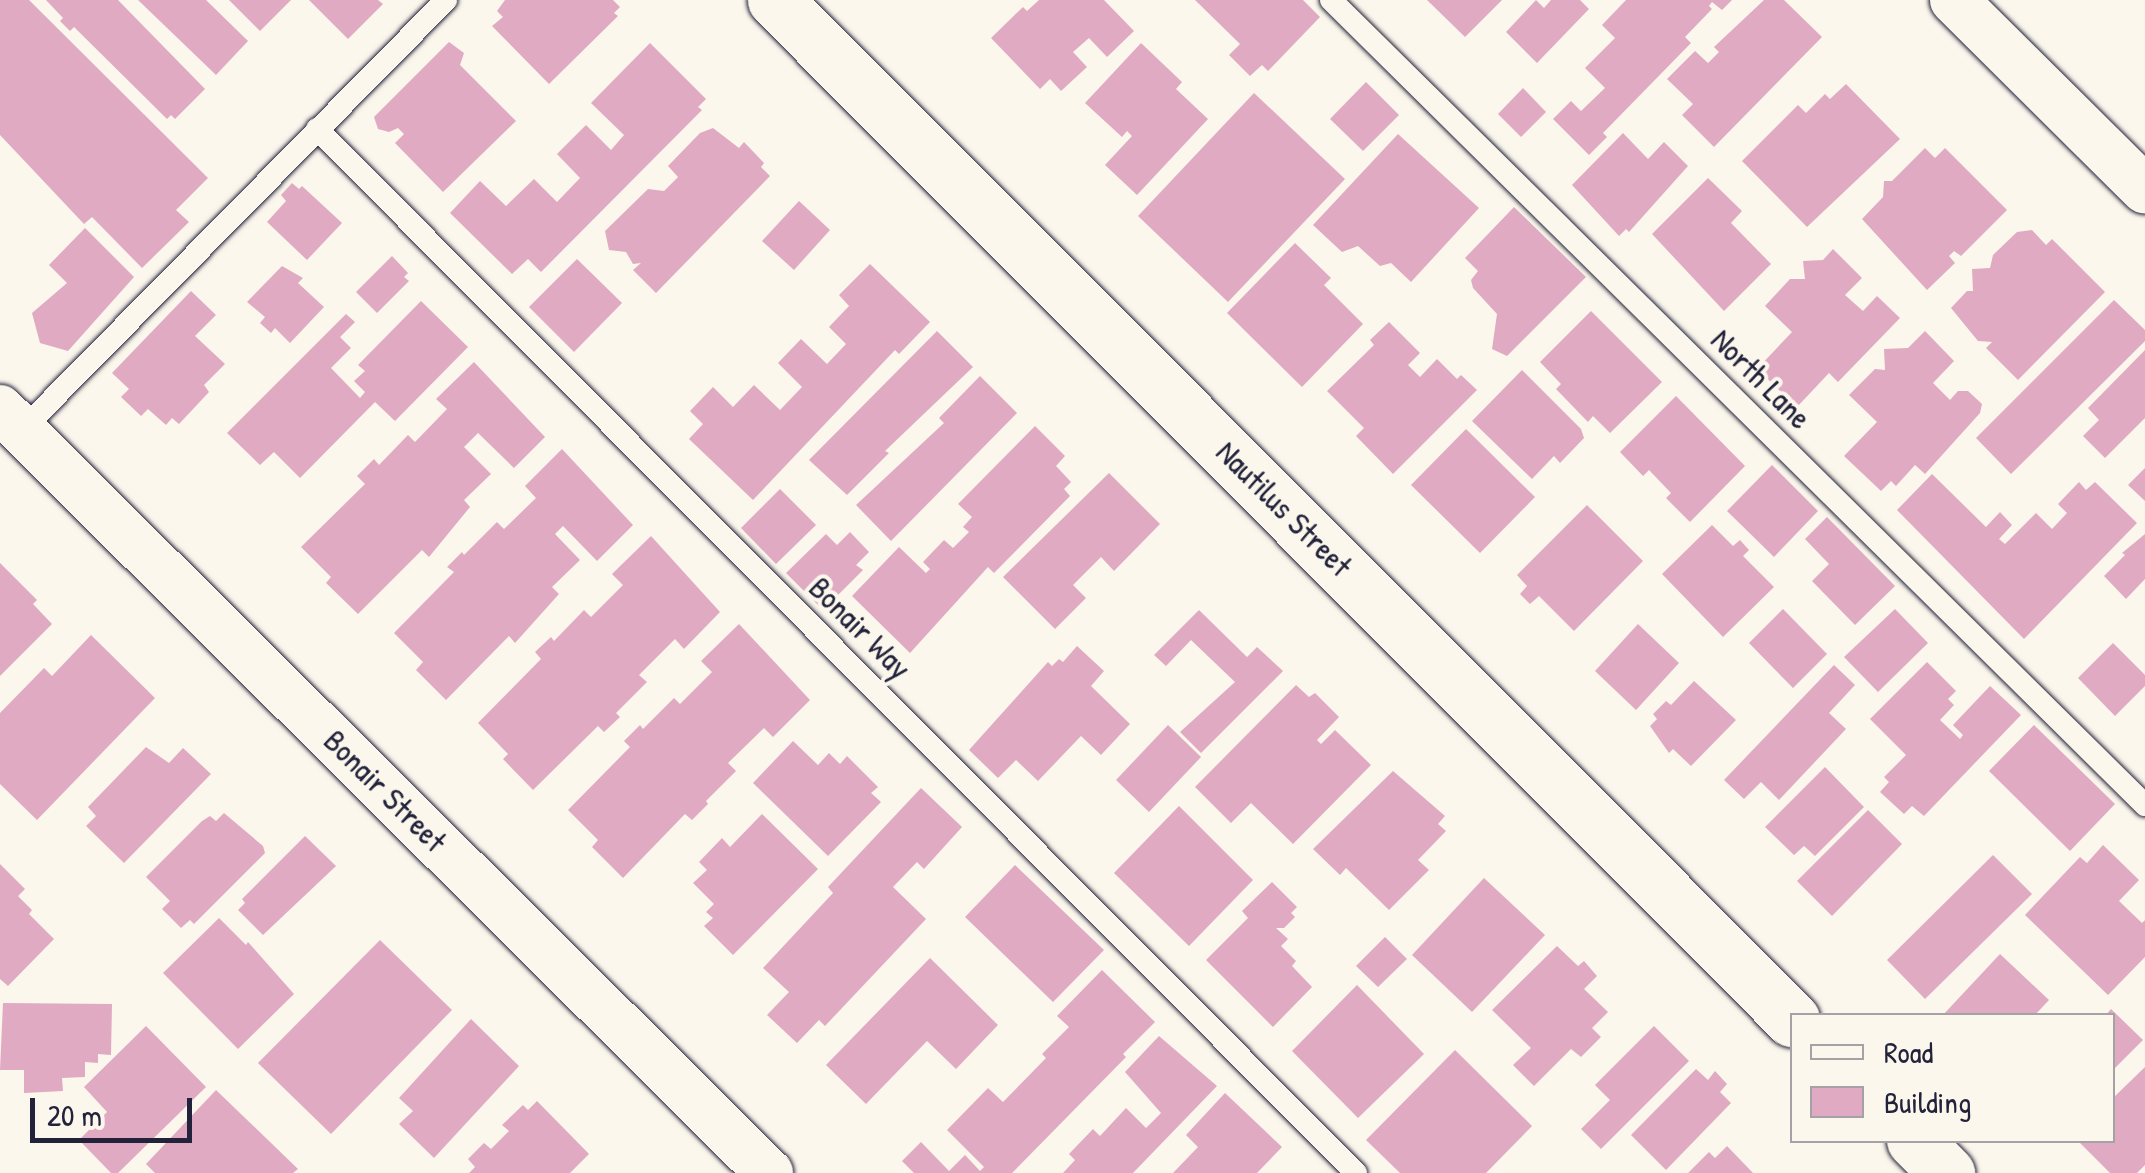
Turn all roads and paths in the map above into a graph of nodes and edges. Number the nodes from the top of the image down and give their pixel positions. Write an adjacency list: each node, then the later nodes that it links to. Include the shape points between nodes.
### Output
1 (446, 0): 5 (lane)
2 (776, 0): 9 (street, Nautilus Street)
3 (1332, 0): 8 (lane, North Lane)
4 (1954, 0): 6 (street)
5 (317, 130): 7 (lane); 12 (lane, Bonair Way)
6 (2145, 190)
7 (11, 420): 11 (street, Bonair Street)
8 (2145, 805)
9 (1790, 1017)
10 (1917, 1143): 13 (street)
11 (770, 1173)
12 (1356, 1173)
13 (1946, 1173)

